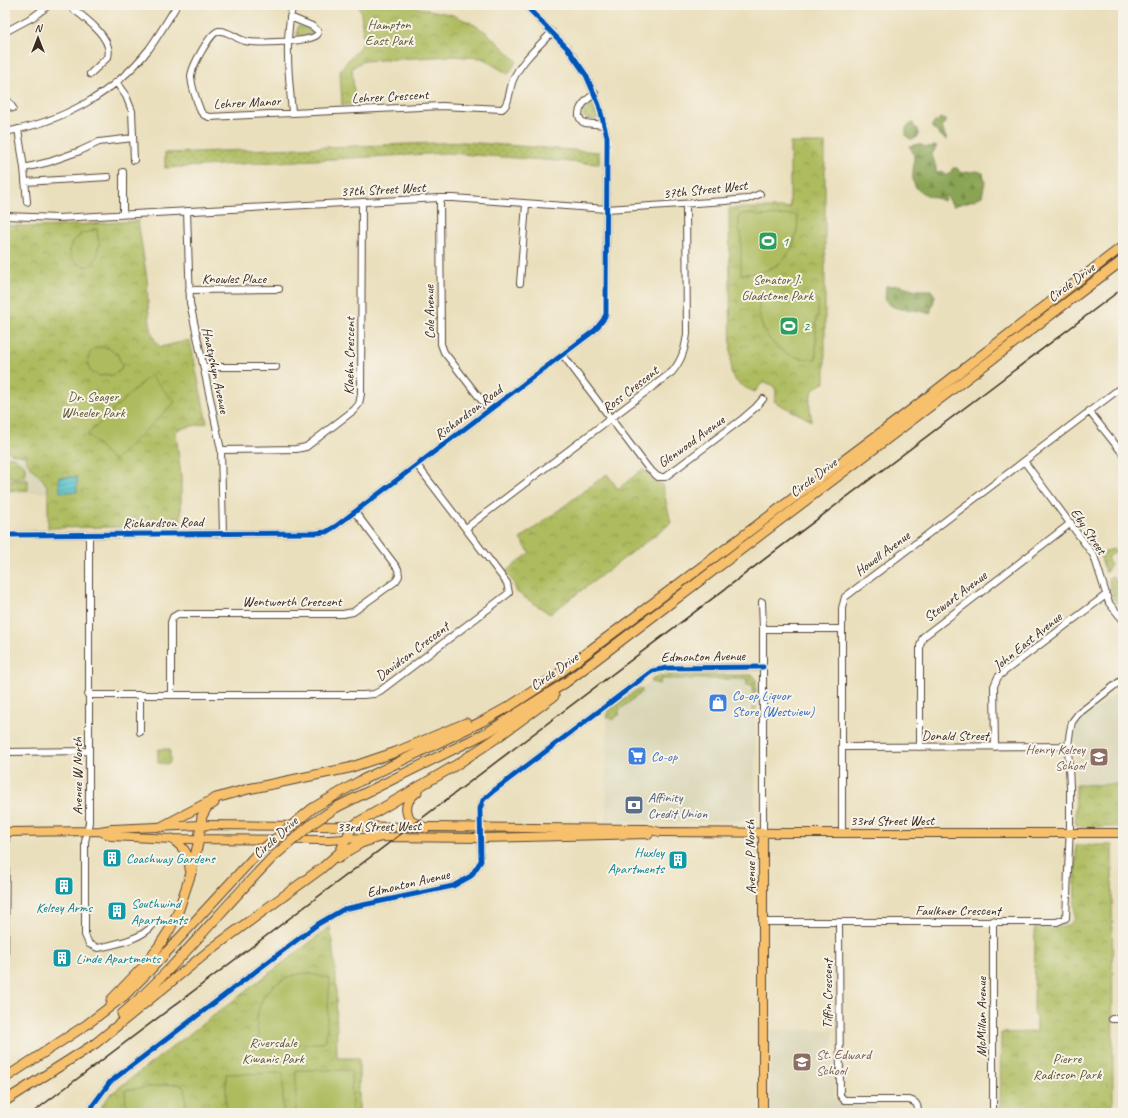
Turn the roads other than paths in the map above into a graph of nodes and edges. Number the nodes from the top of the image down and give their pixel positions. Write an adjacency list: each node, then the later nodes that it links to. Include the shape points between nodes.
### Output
1 (49, 5): 7 (street)
2 (68, 5): 10 (street, via 92,23 108,46 108,57)
3 (177, 5): 11 (street, via 148,49)
4 (293, 5): 6 (street)
5 (525, 5): 8 (street, Richardson Road)
6 (290, 17): 9 (street); 9 (street, via 315,27 318,33 313,38)
7 (5, 32)
8 (552, 32): 12 (street, Richardson Road, via 581,66); 15 (street, Lehrer Crescent, via 517,71 506,106 502,109 442,106)
9 (288, 41): 15 (street); 15 (street, Lehrer Manor, via 247,42 218,31 196,62 191,76 199,108 204,115)
10 (90, 74)
11 (116, 82): 17 (street, via 68,113); 19 (street, via 132,111)
12 (595, 93): 16 (street, Richardson Road); 16 (street, via 581,106 579,118 584,123)
13 (5, 97): 14 (street)
14 (13, 108)
15 (292, 112)
16 (604, 125): 31 (street, Richardson Road, via 607,146)
17 (18, 129): 18 (street); 21 (street)
18 (5, 132)
19 (133, 138): 20 (street); 21 (street, via 99,142 74,154)
20 (134, 160)
21 (24, 168): 24 (street)
22 (123, 172): 33 (street)
23 (108, 177): 24 (street)
24 (25, 182): 27 (street)
25 (760, 194): 30 (street, 37th Street West, via 747,199)
26 (440, 198): 28 (street, 37th Street West); 29 (street, 37th Street West); 45 (street, Cole Avenue, via 441,344 444,352)
27 (27, 202)
28 (362, 202): 32 (street, 37th Street West); 48 (street, Klaehn Crescent, via 361,394 357,407 306,447)
29 (526, 204): 31 (street, 37th Street West); 37 (street)
30 (686, 204): 31 (street, 37th Street West); 47 (street, Ross Crescent, via 687,334 682,356 672,372)
31 (607, 209): 40 (street, Richardson Road, via 606,314 600,326)
32 (187, 211): 33 (street, 37th Street West); 38 (street, Hnatyshyn Avenue)
33 (123, 214): 34 (street, 37th Street West, via 58,218)
34 (5, 216)
35 (1123, 246): 66 (highway, Circle Drive, via 823,477)
36 (1123, 260): 65 (highway, Circle Drive)
37 (520, 283)
38 (189, 290): 39 (street, Knowles Place); 41 (street, Hnatyshyn Avenue)
39 (279, 290)
40 (563, 355): 45 (street, Richardson Road); 47 (street, Glenwood Avenue)
41 (204, 367): 42 (street); 48 (street, Hnatyshyn Avenue)
42 (276, 368)
43 (1123, 386): 46 (street, Howell Avenue)
44 (763, 398): 47 (street, Glenwood Avenue, via 741,420 661,478 652,473)
45 (489, 410): 51 (street, Richardson Road)
46 (1090, 411): 49 (street); 50 (street, Howell Avenue)
47 (610, 419): 54 (street, Ross Crescent)
48 (221, 450): 55 (street, Hnatyshyn Avenue)
49 (1123, 454)
50 (1024, 461): 53 (street, Eby Street); 62 (street, Howell Avenue, via 845,597)
51 (417, 465): 52 (street, Richardson Road); 54 (street, Davidson Crescent)
52 (355, 512): 55 (street, Richardson Road, via 321,533); 67 (street, Wentworth Crescent, via 398,569 399,576 396,581 352,612 343,614 175,615 171,622)
53 (1071, 524): 58 (street, Eby Street, via 1094,556); 73 (street, Stewart Avenue, via 923,637 920,646)
54 (466, 528): 67 (street, Davidson Crescent, via 507,583 509,593 380,691 362,695)
55 (223, 533): 57 (street, Richardson Road)
56 (5, 535): 57 (street, Richardson Road)
57 (89, 536): 68 (street, Avenue W North)
58 (1106, 595): 60 (street, Eby Street); 74 (street, John East Avenue, via 998,677 994,686)
59 (762, 602): 61 (street, Avenue P North)
60 (1123, 620)
61 (763, 629): 62 (street); 63 (street, Avenue P North)
62 (842, 629): 72 (street, Howell Avenue)
63 (763, 667): 83 (street, Edmonton Avenue, via 667,668 652,671 483,800 480,809); 88 (street, Avenue P North)
64 (1123, 679): 71 (street, via 1075,718)
65 (565, 683): 77 (highway, via 560,692); 108 (highway, Circle Drive, bridge, via 488,732 336,808 313,823 253,877 136,1002 100,1033)
66 (536, 690): 78 (highway, via 441,734 363,764); 106 (highway, Circle Drive, bridge, via 482,721 360,780 313,808 257,854 151,969 124,996)
67 (171, 695): 69 (street, Davidson Crescent)
68 (88, 696): 69 (street, Davidson Crescent); 75 (street, Avenue W North)
69 (140, 696): 70 (street)
70 (140, 732)
71 (1068, 746): 74 (street, Donald Street); 91 (street)
72 (842, 747): 73 (street, Donald Street); 89 (street, Howell Avenue)
73 (920, 747): 74 (street, Donald Street)
74 (995, 747)
75 (89, 751): 76 (street); 84 (street, Avenue W North)
76 (5, 752)
77 (456, 765): 81 (highway); 82 (highway, via 414,793 408,801 406,811 410,819)
78 (266, 786): 79 (highway, via 211,804 204,811); 80 (highway, via 216,798)
79 (201, 825): 80 (main road, 33rd Street West); 81 (main road, 33rd Street West); 95 (highway)
80 (161, 827): 85 (main road, 33rd Street West, via 112,828)
81 (352, 827): 82 (main road, 33rd Street West); 96 (highway)
82 (426, 828): 83 (main road, 33rd Street West)
83 (480, 828): 87 (main road, 33rd Street West, via 647,829); 94 (street, Edmonton Avenue)
84 (87, 831): 85 (main road, 33rd Street West); 86 (main road, 33rd Street West); 102 (street, Avenue W North, via 85,935 89,944 98,948 107,946 142,935)
85 (100, 831): 93 (main road, 33rd Street West, via 112,836)
86 (5, 832): 103 (street)
87 (660, 832): 88 (main road, 33rd Street West); 94 (main road, 33rd Street West, via 647,835)
88 (763, 833): 89 (main road, 33rd Street West); 100 (main road, Avenue P North)
89 (842, 833): 91 (main road, 33rd Street West)
90 (1123, 833): 91 (main road, 33rd Street West)
91 (1069, 834): 99 (street, Faulkner Crescent, via 1066,918 1057,922)
92 (380, 837): 94 (main road, 33rd Street West); 96 (main road, 33rd Street West); 97 (highway, via 348,850)
93 (172, 838): 95 (main road, 33rd Street West); 98 (highway, via 182,846 188,858)
94 (481, 838): 109 (street, Edmonton Avenue, via 481,861 471,876 453,886 344,909 318,924 110,1082 93,1105)
95 (199, 839): 96 (main road, 33rd Street West); 98 (highway)
96 (346, 839): 97 (highway, via 340,852)
97 (322, 868): 108 (highway, via 210,950 96,1043)
98 (188, 883): 106 (highway, via 165,938 142,968)
99 (993, 921): 101 (street, Faulkner Crescent); 112 (street, McMillan Avenue)
100 (764, 922): 101 (street, Faulkner Crescent); 110 (main road, Avenue P North)
101 (839, 922): 111 (street, Tiffin Crescent, via 840,1095 844,1100 914,1101)
102 (153, 925)
103 (5, 959)
104 (1112, 1019): 105 (street)
105 (1123, 1019)
106 (86, 1025): 107 (highway, Circle Drive)
107 (5, 1078)
108 (5, 1101)
109 (91, 1113)
110 (763, 1113)
111 (918, 1113)
112 (993, 1113)

